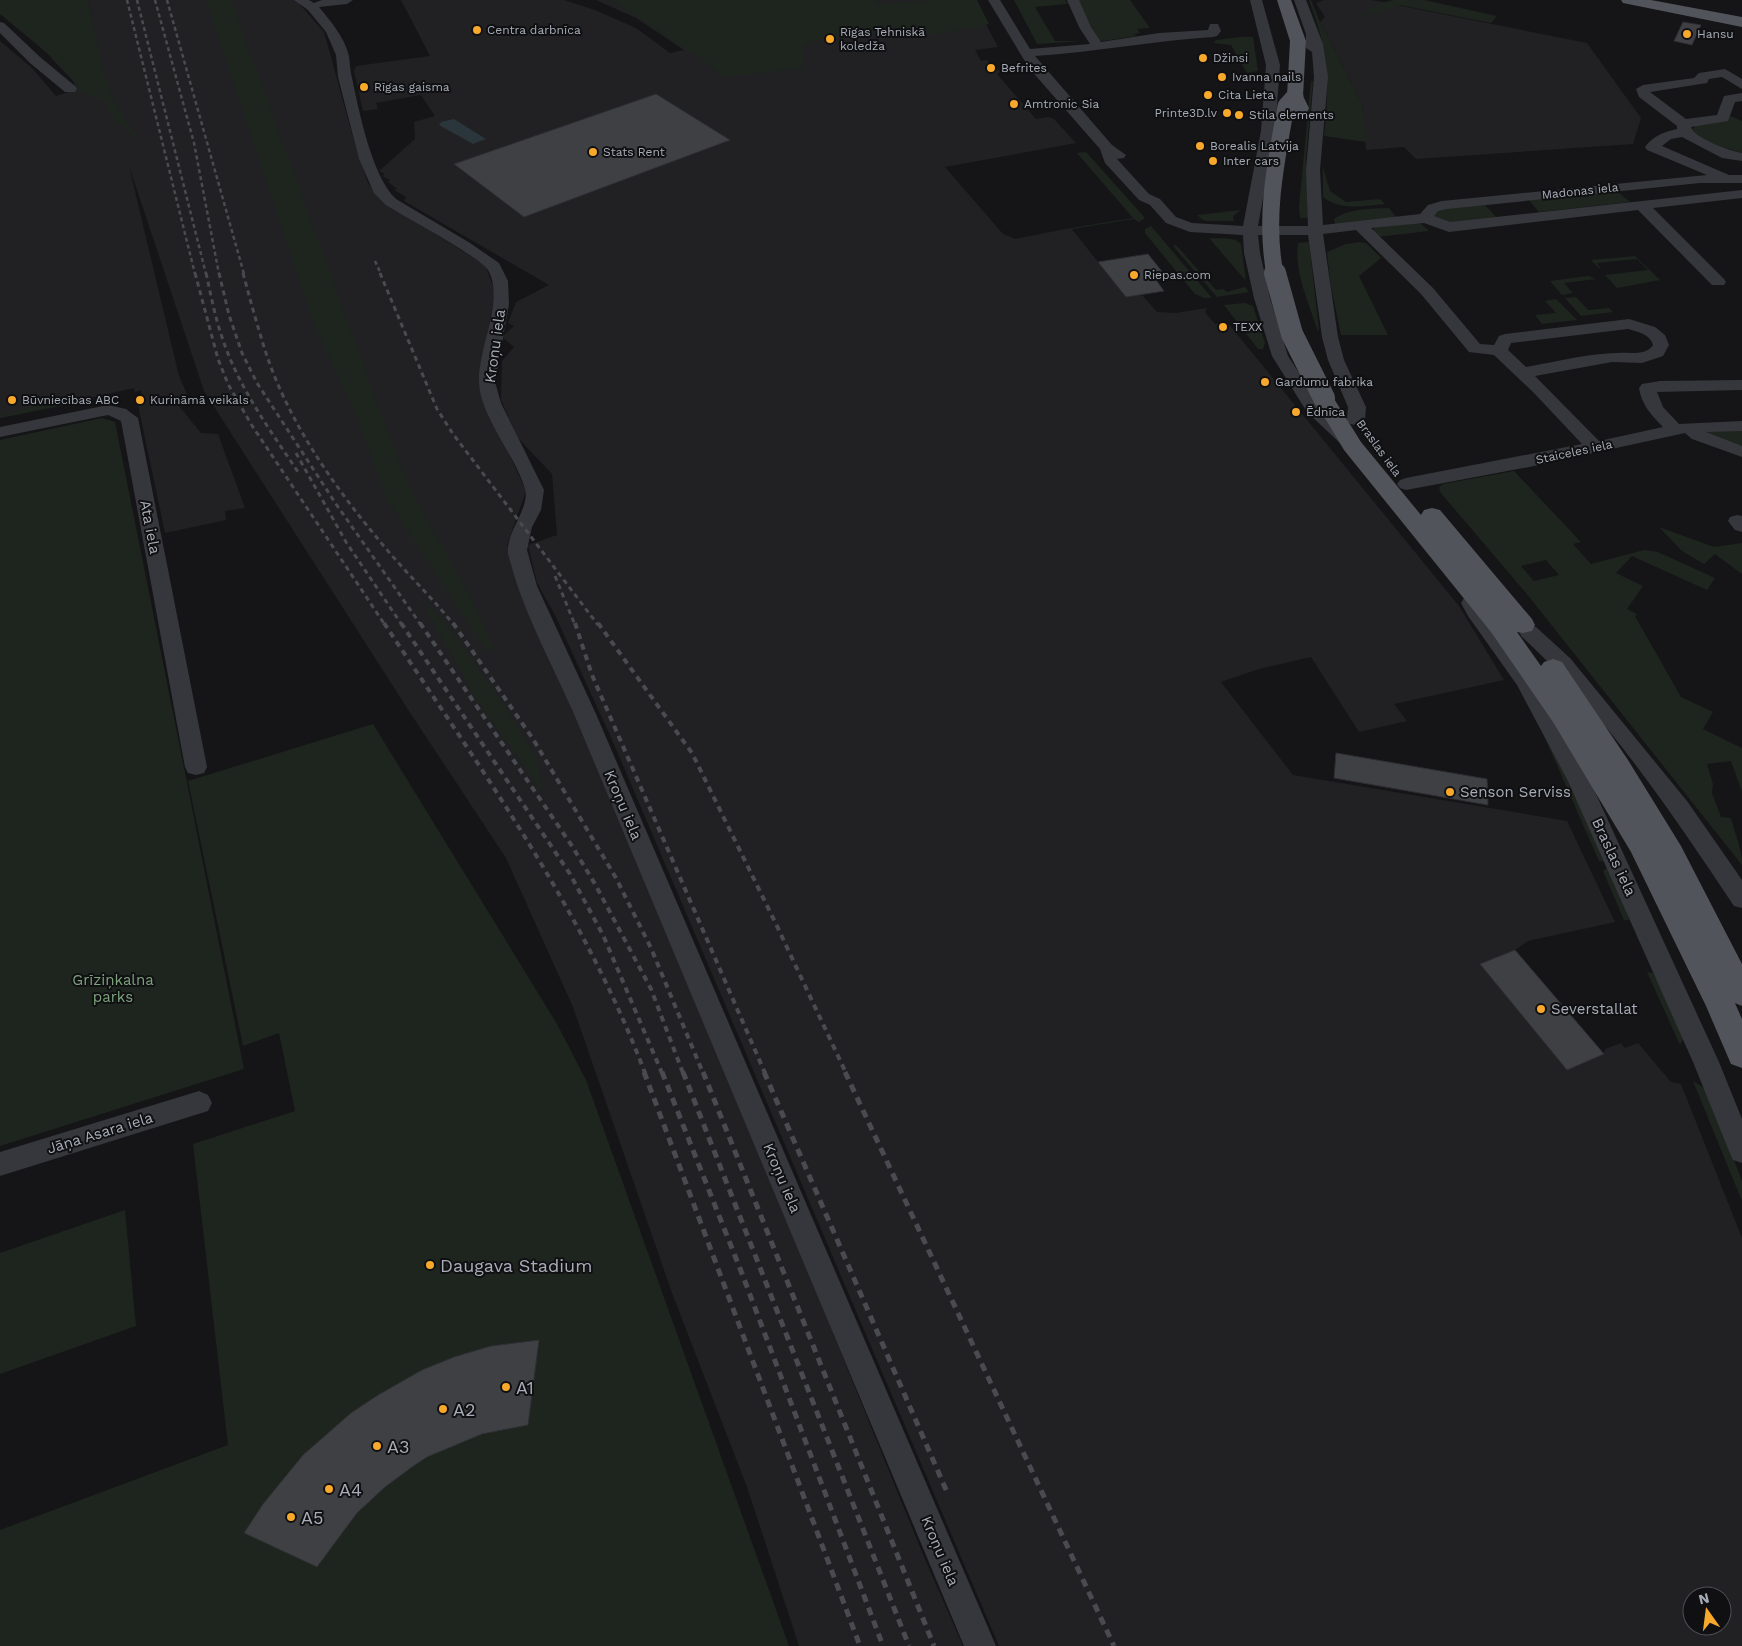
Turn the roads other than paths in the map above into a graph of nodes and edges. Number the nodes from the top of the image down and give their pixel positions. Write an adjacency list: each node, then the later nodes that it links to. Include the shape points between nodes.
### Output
1 (347, 0): 8 (street, Kroņu iela)
2 (994, 0): 14 (street)
3 (1073, 0): 13 (street)
4 (1256, 0): 15 (street)
5 (1284, 0): 12 (main road)
6 (1300, 0): 12 (street, Braslas iela)
7 (1632, 0): 9 (main road)
8 (315, 3): 55 (street, Kroņu iela, via 342,55 366,158 381,193 494,266 500,281 501,304 488,382 496,412 535,490 532,510 517,550 527,586)
9 (1742, 22)
10 (0, 26): 19 (street)
11 (1214, 27): 13 (street, via 1216,31 1213,33)
12 (1305, 38): 20 (main road, via 1299,50); 20 (street, via 1312,62); 30 (street, Braslas iela, via 1317,44 1321,76 1313,170)
13 (1098, 47): 14 (street)
14 (1026, 53): 31 (street, via 1107,148 1110,160 1144,197 1155,202 1166,215 1180,224)
15 (1273, 65): 20 (street); 31 (street, Braslas iela, via 1270,113)
16 (1742, 66): 17 (street, via 1726,70)
17 (1726, 74): 18 (street); 22 (street, via 1704,76 1696,82 1643,89 1644,94)
18 (1742, 85)
19 (70, 89)
20 (1297, 97): 36 (main road, via 1288,210 1289,260 1301,309)
21 (1742, 97): 22 (street, via 1729,99 1723,118)
22 (1684, 128): 23 (street, via 1706,146); 24 (street, via 1652,147)
23 (1742, 157)
24 (1725, 178): 25 (street, Madonas iela); 28 (street, Madonas iela, via 1437,206 1428,211)
25 (1742, 180)
26 (1742, 194): 27 (street, Madonas iela)
27 (1642, 206): 28 (street, Madonas iela, via 1450,227); 32 (street)
28 (1426, 218): 29 (street, Madonas iela)
29 (1360, 226): 30 (street, Madonas iela); 33 (street, via 1427,291 1476,348)
30 (1316, 230): 31 (street); 37 (street, Braslas iela, via 1330,337 1357,407)
31 (1250, 231): 41 (street, Braslas iela, via 1262,298 1280,356 1313,408)
32 (1718, 282)
33 (1499, 352): 34 (street); 34 (street, via 1505,339 1629,324 1649,330 1661,345 1657,352 1642,358 1612,357)
34 (1522, 373): 42 (street)
35 (1742, 385): 39 (street, via 1648,388 1648,396 1666,421)
36 (1333, 398): 37 (main road); 41 (main road)
37 (1356, 420): 44 (main road, Braslas iela)
38 (1742, 426): 39 (street, Staiceles iela)
39 (1681, 428): 42 (street, Staiceles iela); 43 (street)
40 (0, 432): 47 (street, Ata iela, via 101,411 120,413 129,418)
41 (1352, 445): 45 (main road, Braslas iela)
42 (1595, 448): 44 (street, Staiceles iela)
43 (1742, 452)
44 (1406, 484): 46 (main road, Braslas iela)
45 (1459, 578): 51 (main road, Braslas iela, via 1522,654 1597,770 1678,916); 53 (street, Braslas iela, via 1474,611 1526,681 1578,781 1706,1062)
46 (1529, 632): 48 (street, Braslas iela, via 1563,663); 50 (main road, Braslas iela, via 1584,712 1667,846)
47 (196, 767)
48 (1735, 878): 49 (street, Braslas iela)
49 (1742, 899)
50 (1742, 993)
51 (1742, 1055)
52 (199, 1103): 54 (street, Jāņa Asara iela)
53 (1742, 1151)
54 (0, 1164)
55 (980, 1646)

